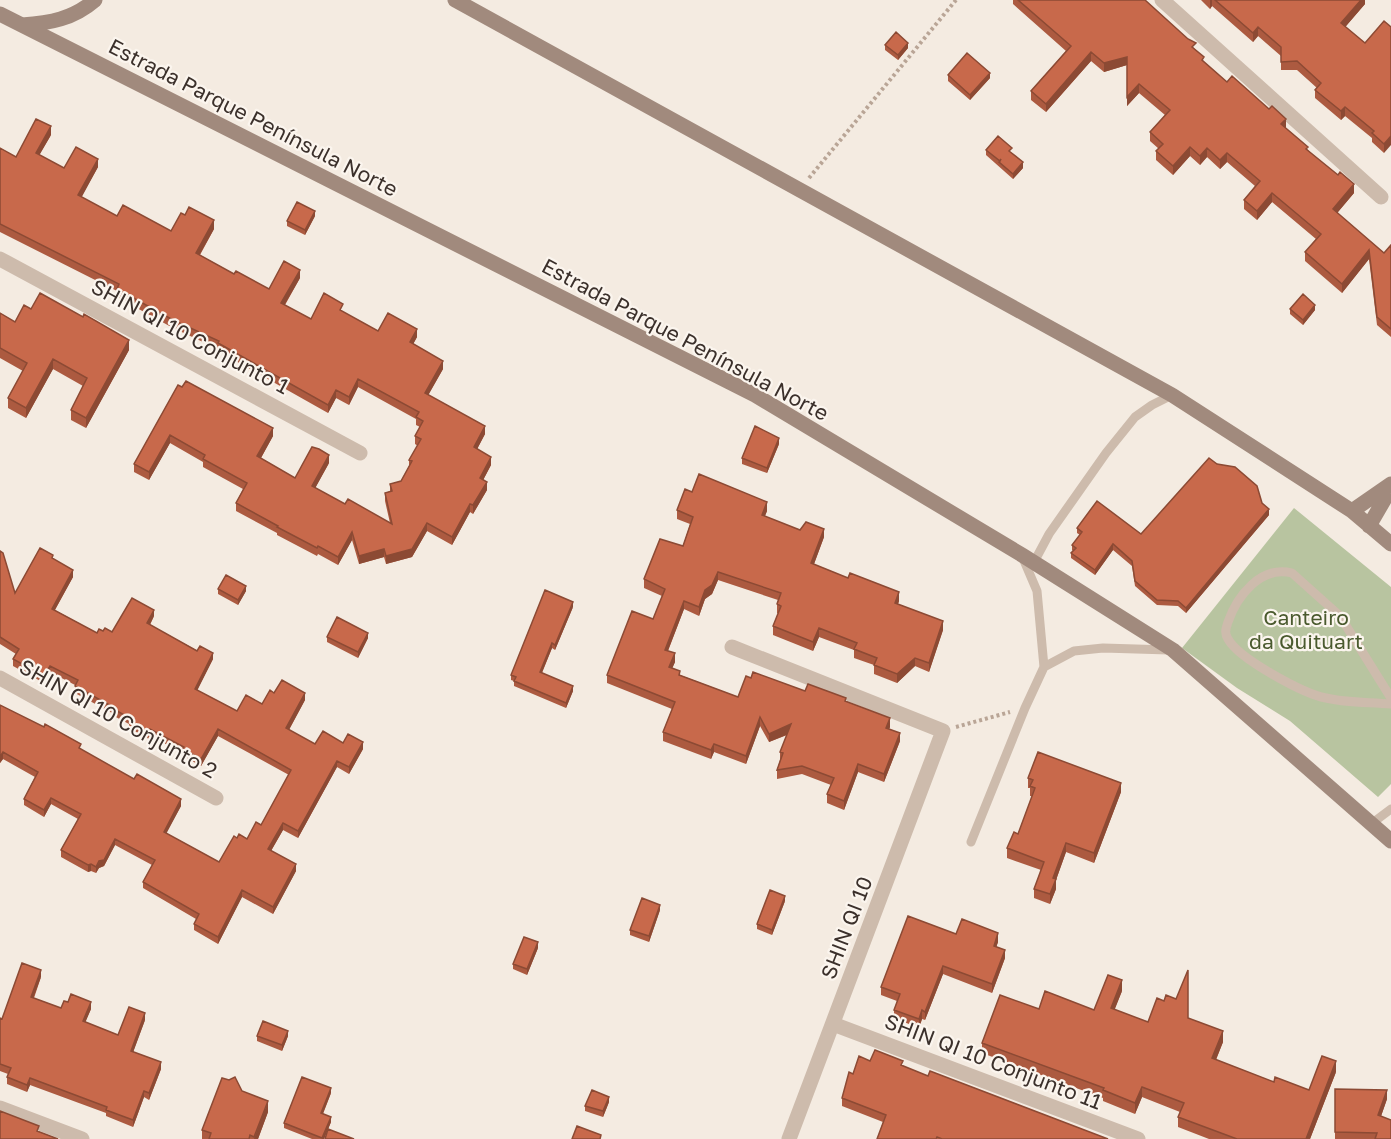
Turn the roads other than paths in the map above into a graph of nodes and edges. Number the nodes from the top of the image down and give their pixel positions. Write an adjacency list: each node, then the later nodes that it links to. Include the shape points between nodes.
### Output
1 (95, 0): 5 (main road, via 65,19)
2 (455, 0): 8 (main road)
3 (1162, 0): 6 (street)
4 (0, 14): 5 (main road, Estrada Parque Península Norte)
5 (22, 25): 14 (main road, Estrada Parque Península Norte, via 754,395)
6 (1381, 196)
7 (0, 259): 9 (street, SHIN QI 10 Conjunto 1)
8 (1172, 395): 11 (main road); 14 (lane, via 1135,417)
9 (360, 453)
10 (1391, 486): 11 (main road); 12 (main road)
11 (1352, 511): 12 (main road)
12 (1369, 526): 13 (main road)
13 (1391, 544)
14 (1027, 558): 16 (main road, Estrada Parque Península Norte); 17 (lane, via 1037,591)
15 (732, 647): 26 (street, SHIN QI 10, via 943,731)
16 (1173, 650): 17 (lane, via 1074,651); 23 (main road, Estrada Parque Península Norte)
17 (1044, 668): 25 (lane)
18 (0, 678): 21 (street, SHIN QI 10 Conjunto 2)
19 (1391, 698): 20 (lane, via 1340,616 1292,573 1271,574 1238,598 1226,630 1227,638 1264,670 1325,698)
20 (1391, 704)
21 (216, 798)
22 (1391, 809): 23 (lane)
23 (1371, 824): 24 (main road, Estrada Parque Península Norte)
24 (1391, 841)
25 (971, 842)
26 (833, 1024): 29 (street, SHIN QI 10); 30 (street, SHIN QI 10 Conjunto 11)
27 (0, 1108): 28 (street)
28 (82, 1139)
29 (789, 1139)
30 (1138, 1139)

